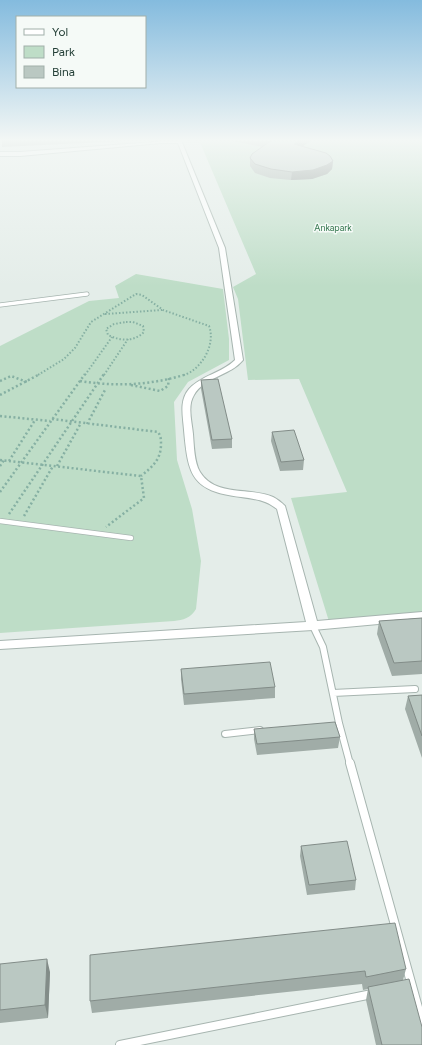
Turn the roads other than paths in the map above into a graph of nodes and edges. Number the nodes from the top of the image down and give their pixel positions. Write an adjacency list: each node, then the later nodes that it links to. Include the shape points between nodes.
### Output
1 (199, 189): 7 (street, via 222,248 239,360 234,367 193,390 186,401 189,441 196,473 203,482 221,491 269,499 282,508)
2 (87, 294): 3 (lane)
3 (0, 305)
4 (2, 521): 5 (lane)
5 (131, 538)
6 (422, 616): 7 (street)
7 (313, 626): 8 (street); 10 (lane, via 323,647)
8 (0, 644)
9 (415, 689): 10 (lane)
10 (333, 693): 14 (lane, via 335,724 408,986)
11 (271, 730): 12 (lane)
12 (225, 734)
13 (381, 992): 15 (lane)
14 (422, 1022)
15 (120, 1045)

